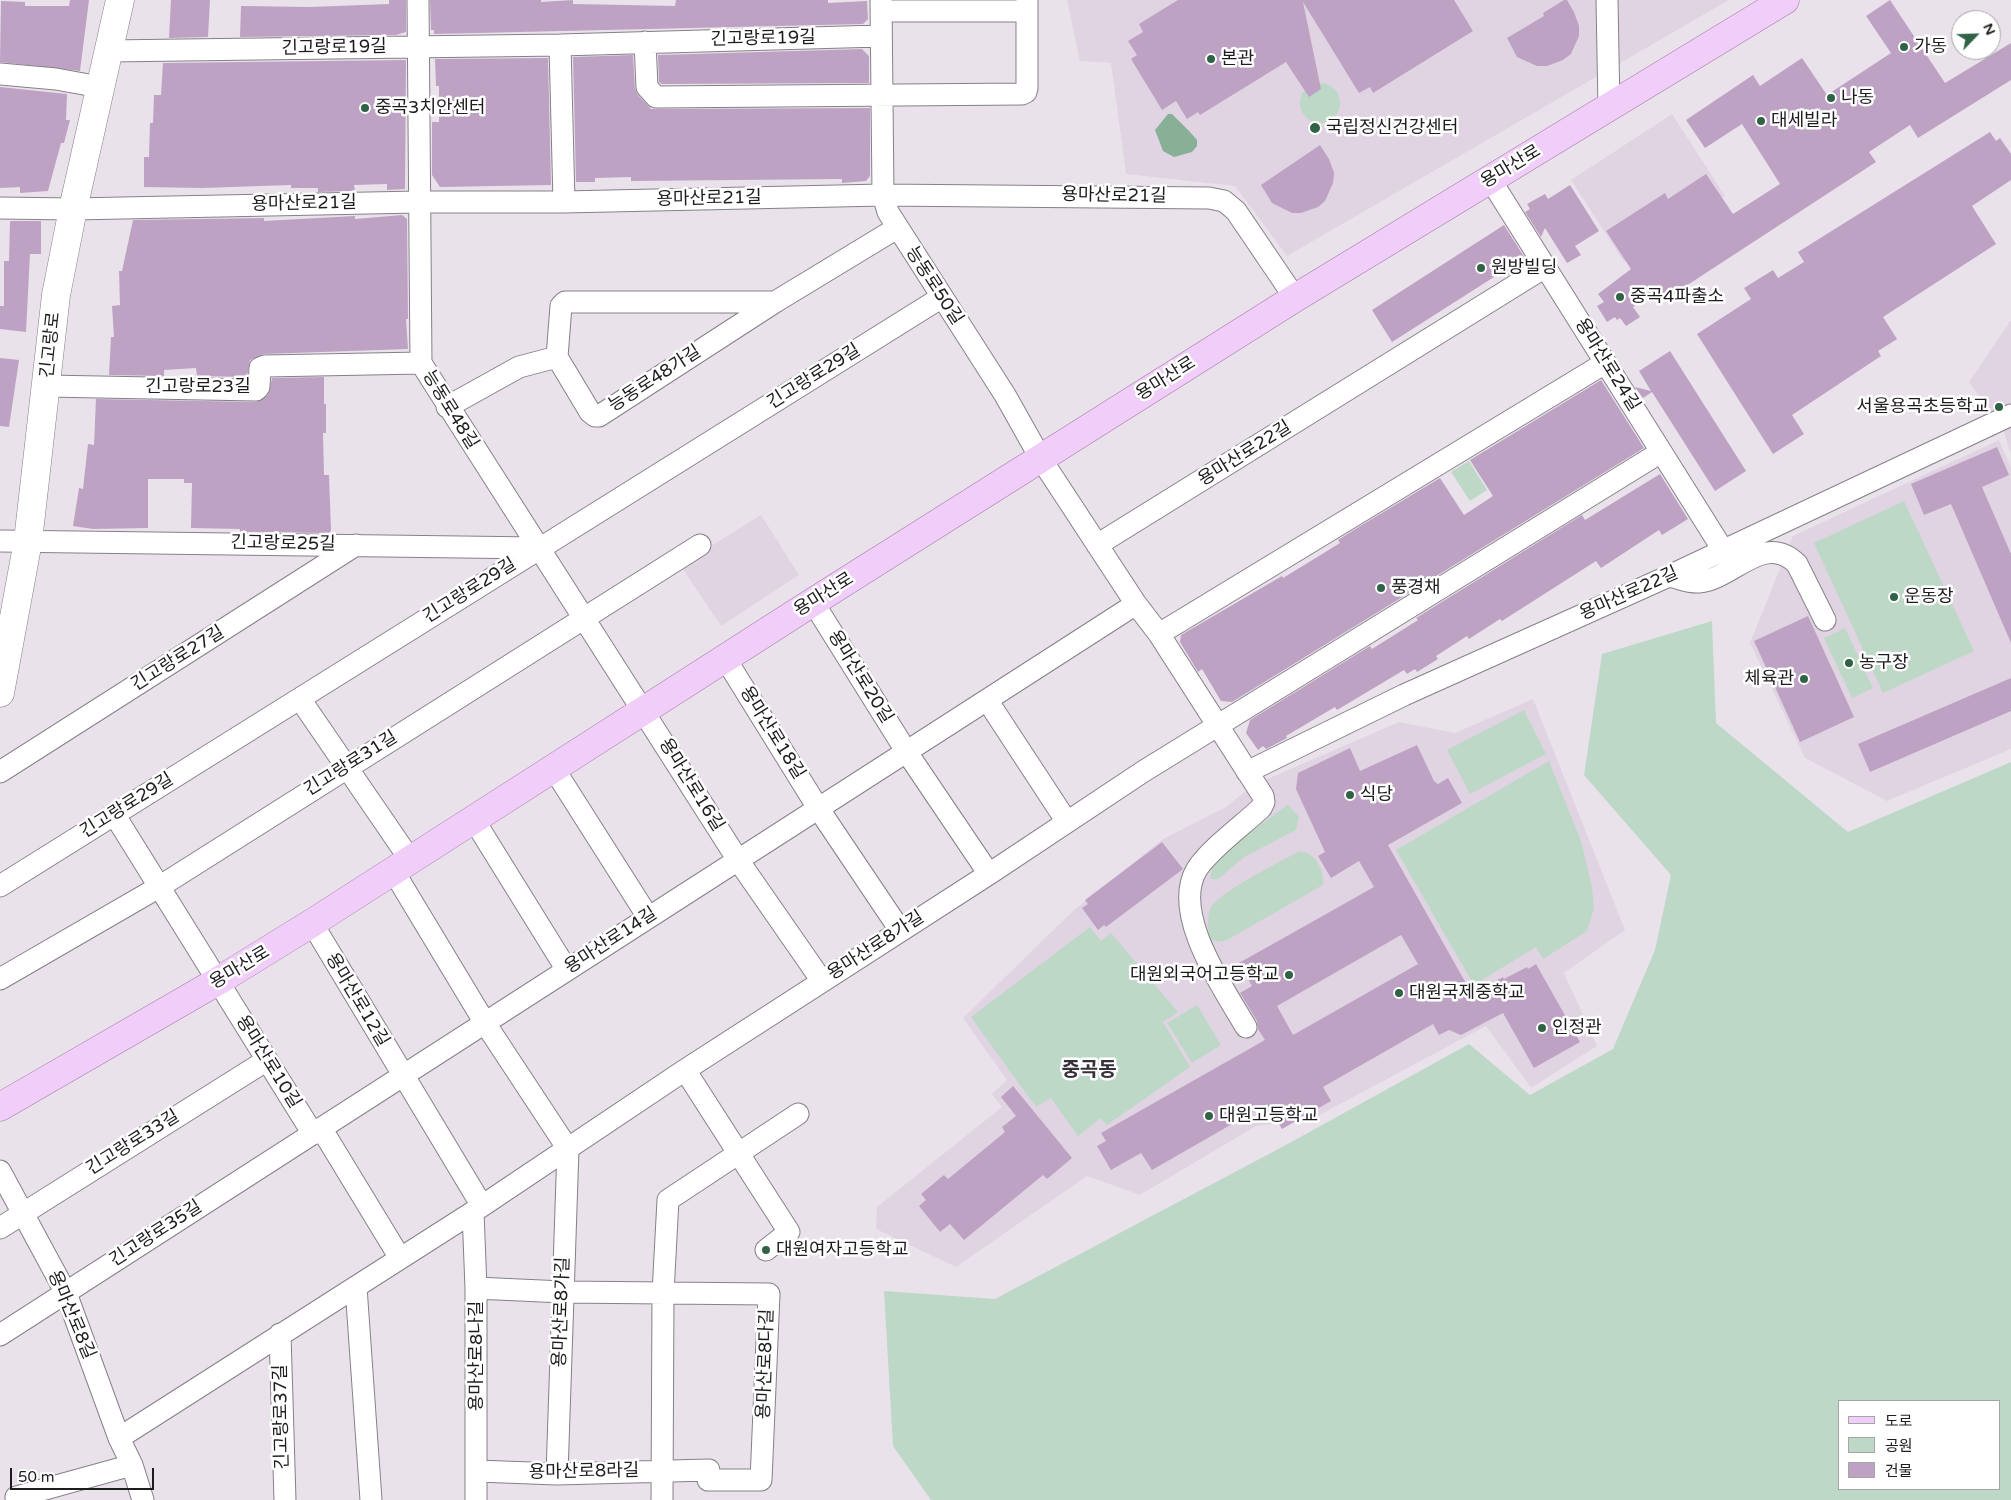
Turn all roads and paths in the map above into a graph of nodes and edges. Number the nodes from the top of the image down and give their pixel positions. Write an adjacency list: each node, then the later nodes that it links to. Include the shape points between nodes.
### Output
1 (120, 0): 11 (main road, 긴고랑로)
2 (418, 0): 10 (street, 능동로48길)
3 (1607, 0): 15 (street)
4 (1784, 0): 15 (main road, 용마산로)
5 (881, 5): 6 (street, 능동로50길); 7 (street, 능동로50길)
6 (1027, 6): 14 (street, 능동로50길, via 1025,93)
7 (880, 36): 8 (street, 긴고랑로19길); 14 (street, 능동로50길)
8 (645, 42): 9 (street, 긴고랑로19길); 14 (street, 능동로50길, via 646,87 656,97)
9 (560, 45): 10 (street, 긴고랑로19길); 19 (street)
10 (418, 47): 11 (street, 긴고랑로19길); 18 (street, 능동로48길)
11 (108, 51): 13 (main road, 긴고랑로)
12 (0, 74): 13 (street)
13 (100, 86): 21 (main road, 긴고랑로)
14 (881, 96): 17 (street, 능동로50길)
15 (1610, 108): 16 (main road, 용마산로)
16 (1490, 180): 23 (street, 용마산로24길); 25 (main road, 용마산로)
17 (883, 195): 19 (street, 용마산로21길); 22 (street, 능동로50길); 25 (street, 용마산로21길, via 1218,199 1236,211)
18 (418, 202): 19 (street, 용마산로21길); 21 (street, 용마산로21길); 28 (street, 능동로48길)
19 (564, 202)
20 (0, 208): 21 (street, 용마산로21길)
21 (73, 209): 30 (main road, 긴고랑로, via 56,296)
22 (897, 228): 24 (street, 능동로50길); 26 (street, 능동로48가길)
23 (1545, 267): 29 (street, 용마산로24길); 39 (street, 용마산로22길)
24 (942, 297): 34 (street, 능동로50길); 40 (street, 긴고랑로29길)
25 (1295, 298): 34 (main road, 용마산로)
26 (775, 302): 27 (street, via 565,302 561,308); 27 (street, 능동로48가길, via 597,416 590,412)
27 (557, 357): 31 (street, via 518,367)
28 (421, 363): 30 (street, 긴고랑로23길, via 265,366 260,368 256,390); 31 (street, 능동로48길)
29 (1605, 363): 33 (street, 용마산로24길); 47 (street)
30 (47, 386): 36 (main road, 긴고랑로)
31 (447, 407): 40 (street, 능동로48길)
32 (2011, 415): 41 (street, 용마산로22길)
33 (1662, 452): 41 (street, 용마산로24길); 53 (street)
34 (1041, 458): 39 (street); 43 (main road, 용마산로)
35 (0, 541): 36 (street, 긴고랑로25길)
36 (28, 541): 37 (street, 긴고랑로25길); 49 (main road, 긴고랑로)
37 (356, 545): 40 (street, 긴고랑로25길); 57 (street, 긴고랑로27길)
38 (700, 545): 45 (street, 긴고랑로31길)
39 (1097, 546): 44 (street)
40 (538, 548): 45 (street, 능동로48길); 50 (street, 긴고랑로29길)
41 (1723, 550): 42 (street, 용마산로22길)
42 (1669, 576): 46 (street, via 1700,582 1762,554 1778,552 1798,564); 58 (street, 용마산로22길, via 1404,695)
43 (813, 602): 48 (main road, 용마산로); 54 (street, 용마산로20길)
44 (1136, 604): 47 (street); 51 (street)
45 (584, 617): 52 (street, 능동로48길); 55 (street, 긴고랑로31길)
46 (1825, 620)
47 (1159, 634): 53 (street)
48 (725, 658): 52 (main road, 용마산로); 59 (street, 용마산로18길)
49 (0, 693)
50 (300, 699): 55 (street); 60 (street, 긴고랑로29길)
51 (987, 700): 54 (street); 62 (street)
52 (644, 711): 56 (main road, 용마산로); 63 (street, 용마산로16길)
53 (1216, 725): 58 (street); 62 (street, 용마산로8가길)
54 (906, 752): 59 (street); 65 (street, 용마산로20길)
55 (347, 767): 64 (street); 67 (street, 긴고랑로31길)
56 (554, 769): 61 (main road, 용마산로); 68 (street)
57 (0, 772)
58 (1247, 772): 76 (street, via 1263,796 1263,806 1202,863 1193,878 1190,895 1193,922 1206,958)
59 (818, 808): 63 (street); 70 (street, 용마산로18길)
60 (114, 814): 66 (street, 긴고랑로29길); 67 (street, 용마산로10길)
61 (474, 820): 64 (main road, 용마산로); 71 (street)
62 (1067, 822): 65 (street, 용마산로8가길)
63 (738, 860): 68 (street, 용마산로14길); 74 (street, 용마산로16길)
64 (402, 867): 69 (main road, 용마산로); 75 (street)
65 (990, 874): 70 (street, 용마산로8가길)
66 (0, 886)
67 (160, 886): 72 (street, 긴고랑로31길); 73 (street, 용마산로10길)
68 (648, 917): 71 (street, 용마산로14길)
69 (312, 924): 73 (main road, 용마산로); 79 (street, 용마산로12길)
70 (900, 930): 74 (street, 용마산로8가길)
71 (567, 970): 75 (street, 용마산로14길)
72 (0, 979)
73 (218, 981): 77 (street, 용마산로10길); 80 (main road, 용마산로)
74 (822, 981): 78 (street, 용마산로8가길)
75 (485, 1023): 79 (street); 83 (street)
76 (1246, 1027)
77 (267, 1060): 82 (street, 용마산로10길); 87 (street, 긴고랑로33길)
78 (685, 1070): 83 (street, 용마산로8가길); 84 (street)
79 (402, 1076): 82 (street); 86 (street, 용마산로12길)
80 (0, 1107)
81 (798, 1114): 84 (street)
82 (317, 1131): 90 (street, 용마산로10길); 94 (street, 긴고랑로35길)
83 (568, 1149): 86 (street, 용마산로8가길); 93 (street, 용마산로8가길)
84 (739, 1153): 89 (street, via 790,1232); 95 (street, via 668,1200)
85 (0, 1171): 87 (street, 용마산로8길)
86 (477, 1209): 90 (street, 용마산로8가길); 92 (street, 용마산로8나길)
87 (22, 1212): 88 (street, 긴고랑로33길); 94 (street, 용마산로8길)
88 (0, 1228)
89 (766, 1250)
90 (400, 1258): 91 (street, 용마산로8가길)
91 (356, 1287): 96 (street, 용마산로8가길); 106 (street)
92 (476, 1288): 93 (street, 용마산로8다길); 101 (street, 용마산로8나길)
93 (563, 1292): 95 (street, 용마산로8다길); 102 (street, 용마산로8가길)
94 (66, 1293): 97 (street, 긴고랑로35길); 98 (street, 용마산로8길)
95 (663, 1293): 100 (street); 100 (street, 용마산로8다길, via 769,1294 761,1480 708,1480 709,1470)
96 (280, 1334): 98 (street, 용마산로8가길); 105 (street, 긴고랑로37길)
97 (0, 1335)
98 (119, 1438): 99 (street, 용마산로8길)
99 (132, 1465): 103 (street); 104 (street, 용마산로8길)
100 (662, 1470): 102 (street, 용마산로8라길); 108 (street, 용마산로8라길)
101 (477, 1471): 102 (street, 용마산로8라길); 107 (street, 용마산로8나길)
102 (557, 1474)
103 (16, 1497)
104 (143, 1500)
105 (285, 1500)
106 (371, 1500)
107 (476, 1500)
108 (662, 1500)

